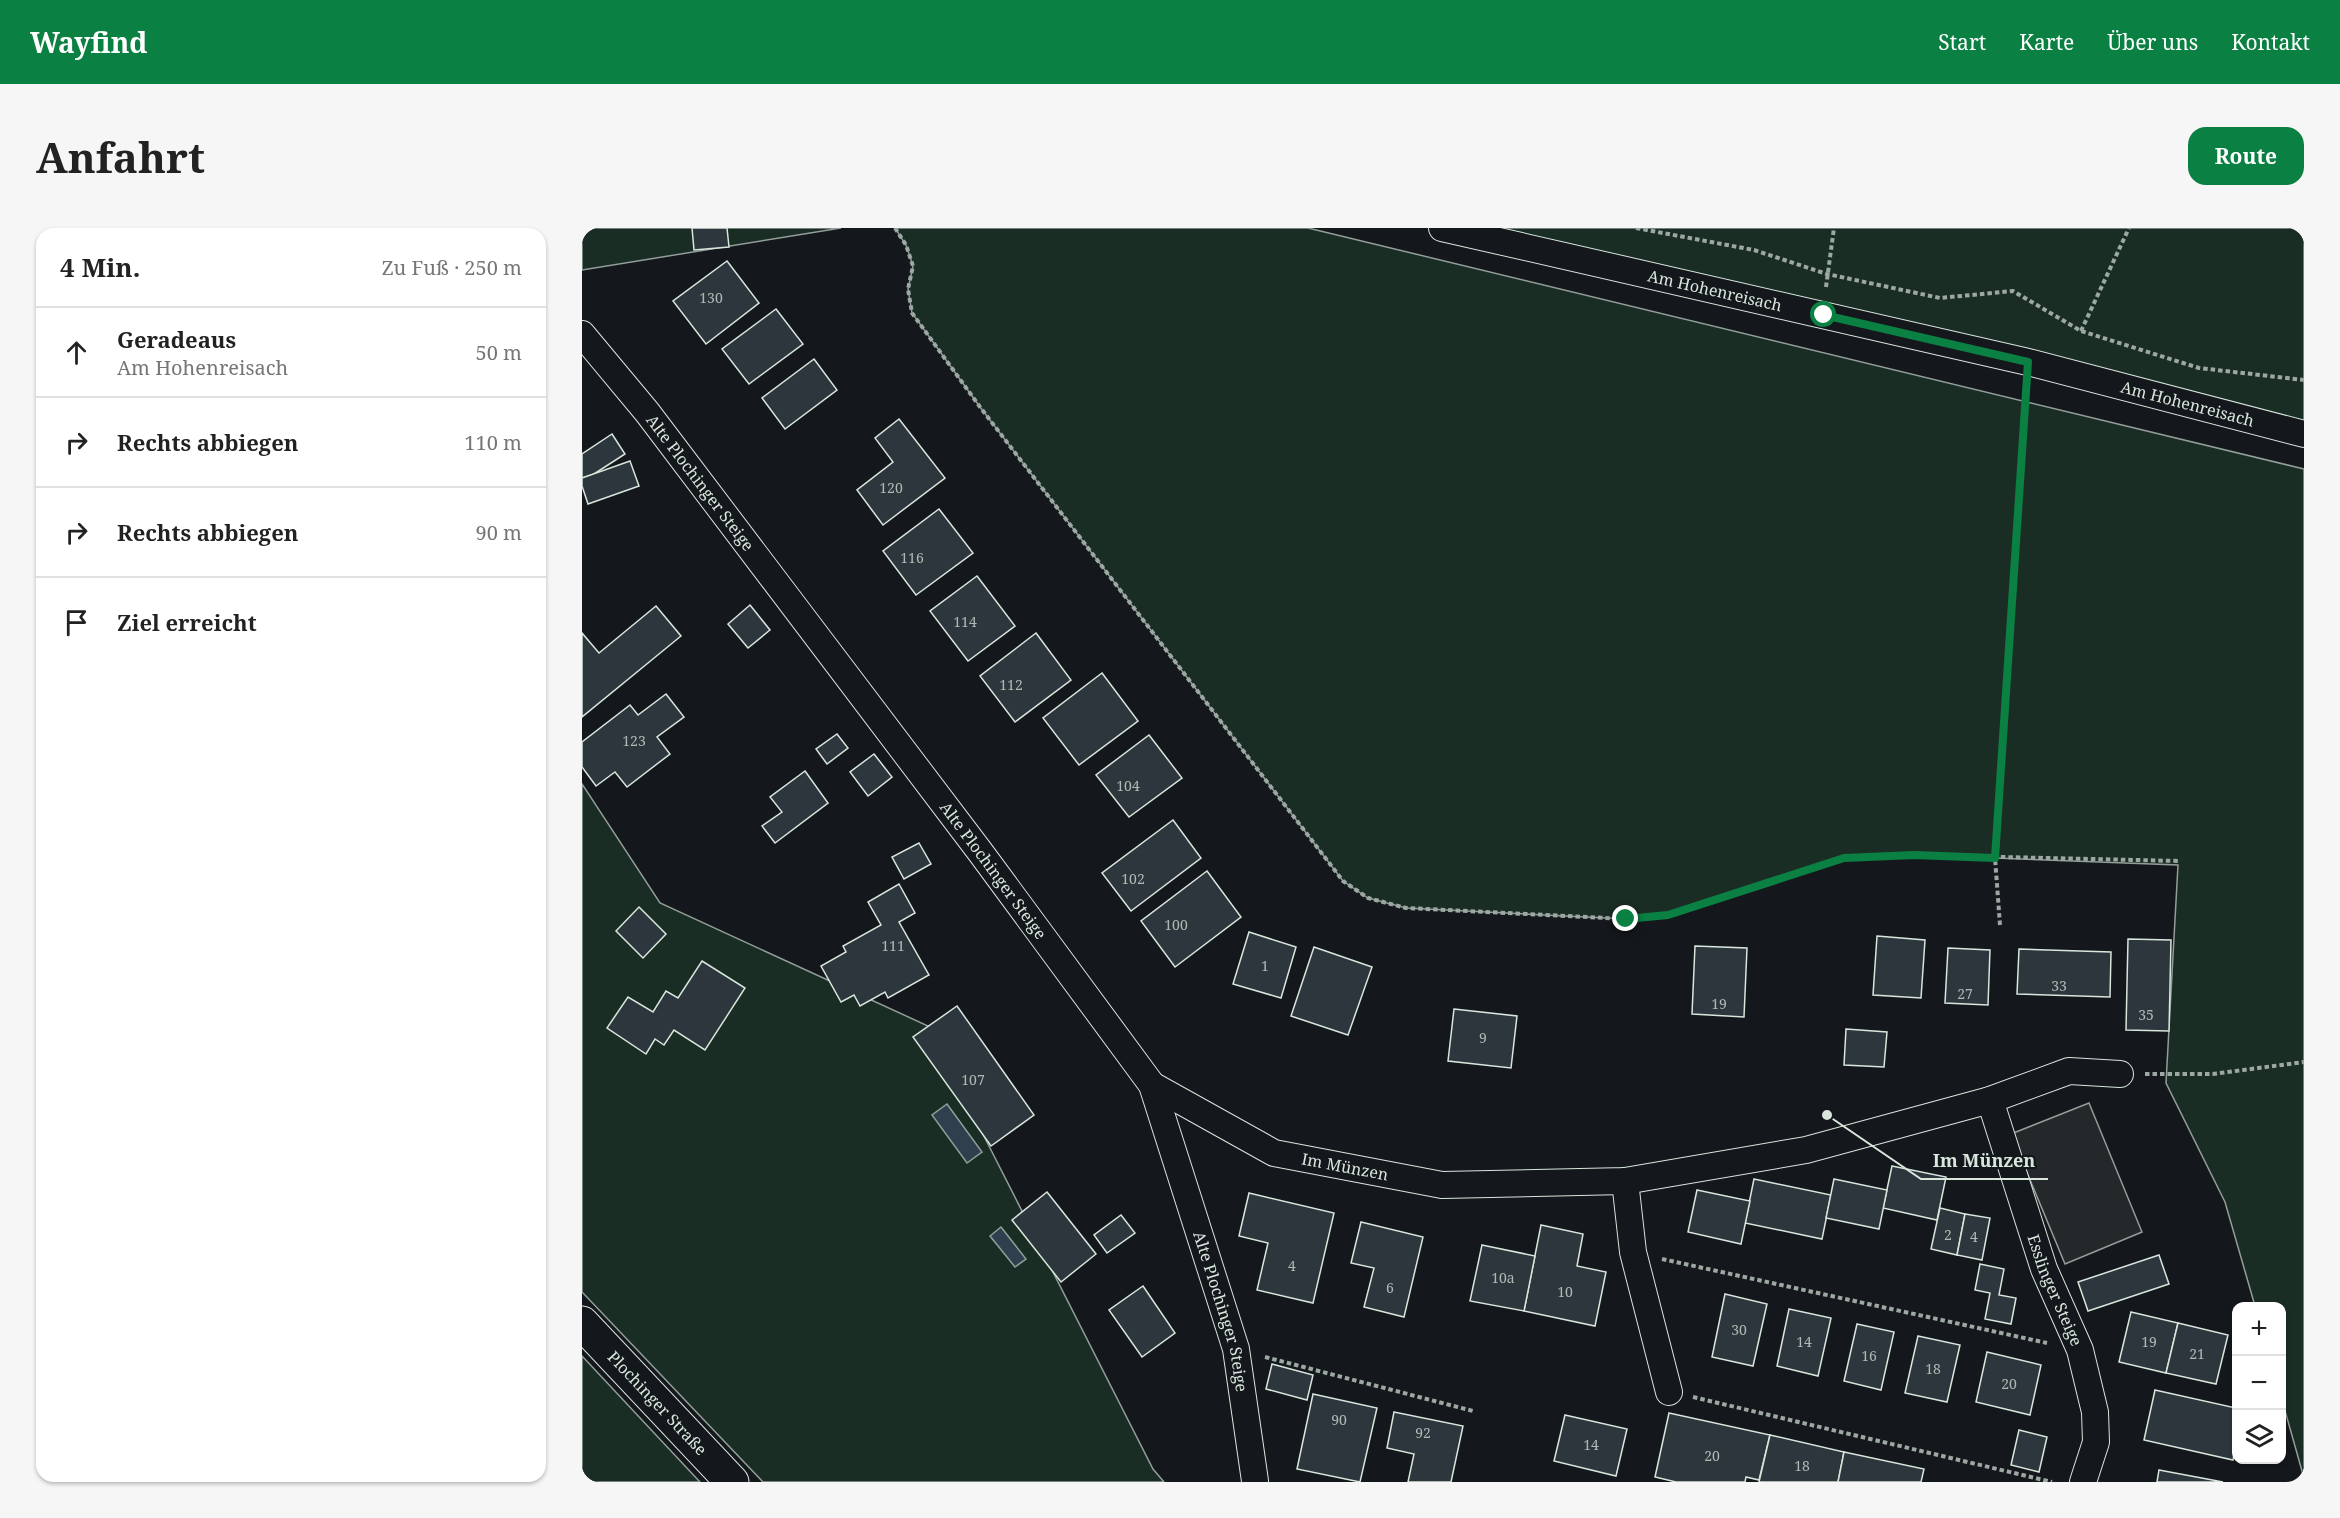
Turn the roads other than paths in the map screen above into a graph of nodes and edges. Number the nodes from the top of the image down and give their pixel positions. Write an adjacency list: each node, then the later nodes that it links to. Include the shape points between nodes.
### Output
1 (1442, 228): 3 (street, Am Hohenreisach, via 2028,362)
2 (582, 334): 5 (street, Alte Plochinger Steige, via 981,853)
3 (2304, 434)
4 (2120, 1074): 6 (street, Im Münzen, via 2069,1071)
5 (1152, 1085): 7 (street, Im Münzen, via 1274,1153 1442,1185); 10 (street, Alte Plochinger Steige, via 1236,1349)
6 (1990, 1100): 7 (street, Im Münzen, via 1806,1150); 12 (street, Esslinger Steige, via 2044,1269 2080,1350 2095,1412 2096,1442)
7 (1625, 1181): 9 (street, via 1633,1252)
8 (582, 1323): 11 (main road, Plochinger Straße)
9 (1669, 1392)
10 (1255, 1481)
11 (732, 1482)
12 (2083, 1482)

